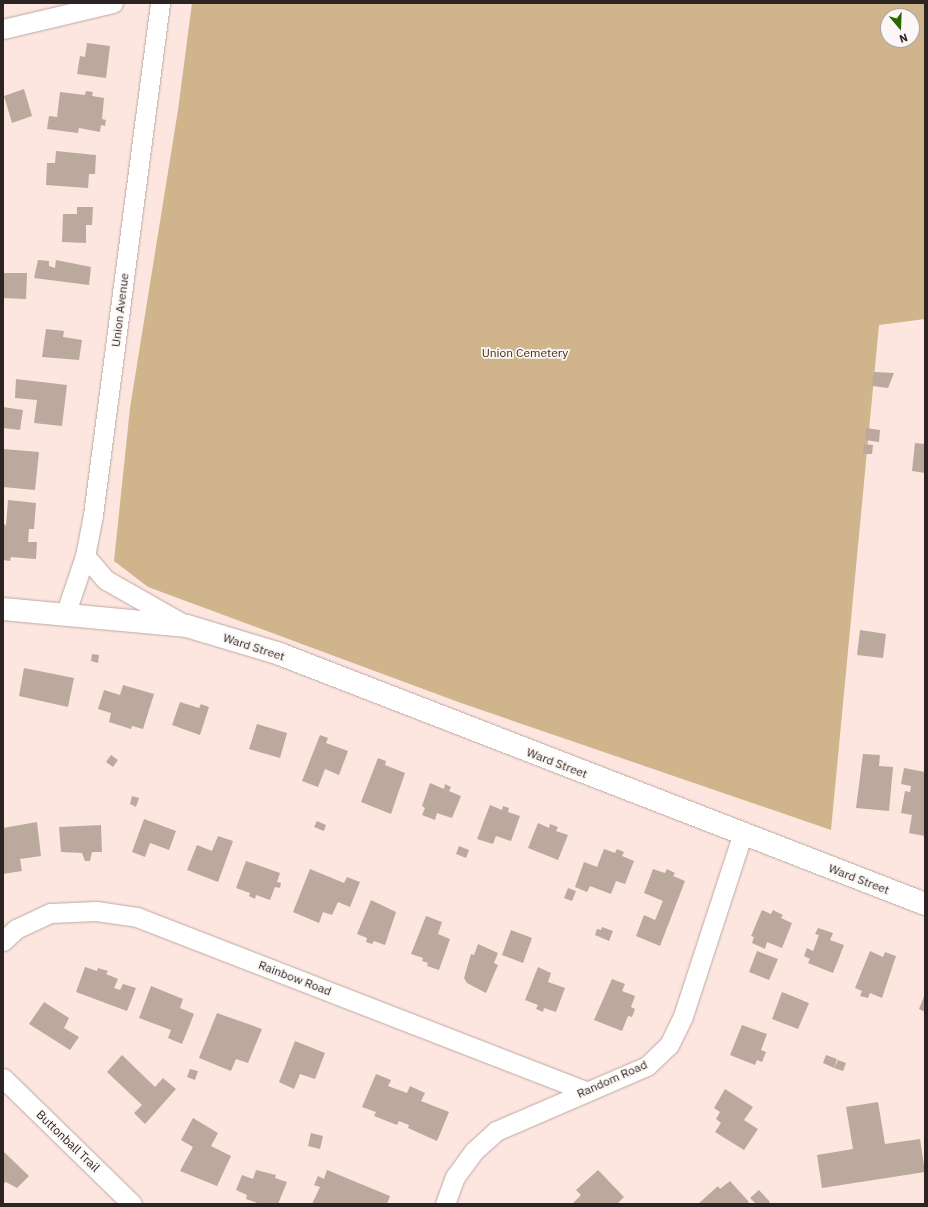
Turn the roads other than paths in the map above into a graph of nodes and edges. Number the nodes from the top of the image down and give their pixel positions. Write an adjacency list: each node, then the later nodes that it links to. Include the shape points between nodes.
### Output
1 (112, 3): 3 (street)
2 (160, 3): 4 (street, Union Avenue, via 93,515)
3 (3, 29)
4 (85, 556): 6 (street, Union Avenue); 7 (street, Ward Street, via 106,580)
5 (3, 609): 6 (main road, Ward Street)
6 (65, 615): 7 (main road, Ward Street)
7 (187, 626): 8 (main road, Ward Street, via 277,653)
8 (742, 835): 9 (main road, Ward Street); 12 (street, Random Road, via 683,1016 669,1045 647,1066)
9 (925, 904)
10 (3, 941): 12 (street, Rainbow Road, via 16,928 51,913 96,911 137,917)
11 (3, 1078): 13 (street, Buttonball Trail)
12 (586, 1091): 14 (street, Random Road, via 496,1131 474,1150 455,1177)
13 (132, 1204)
14 (445, 1204)

